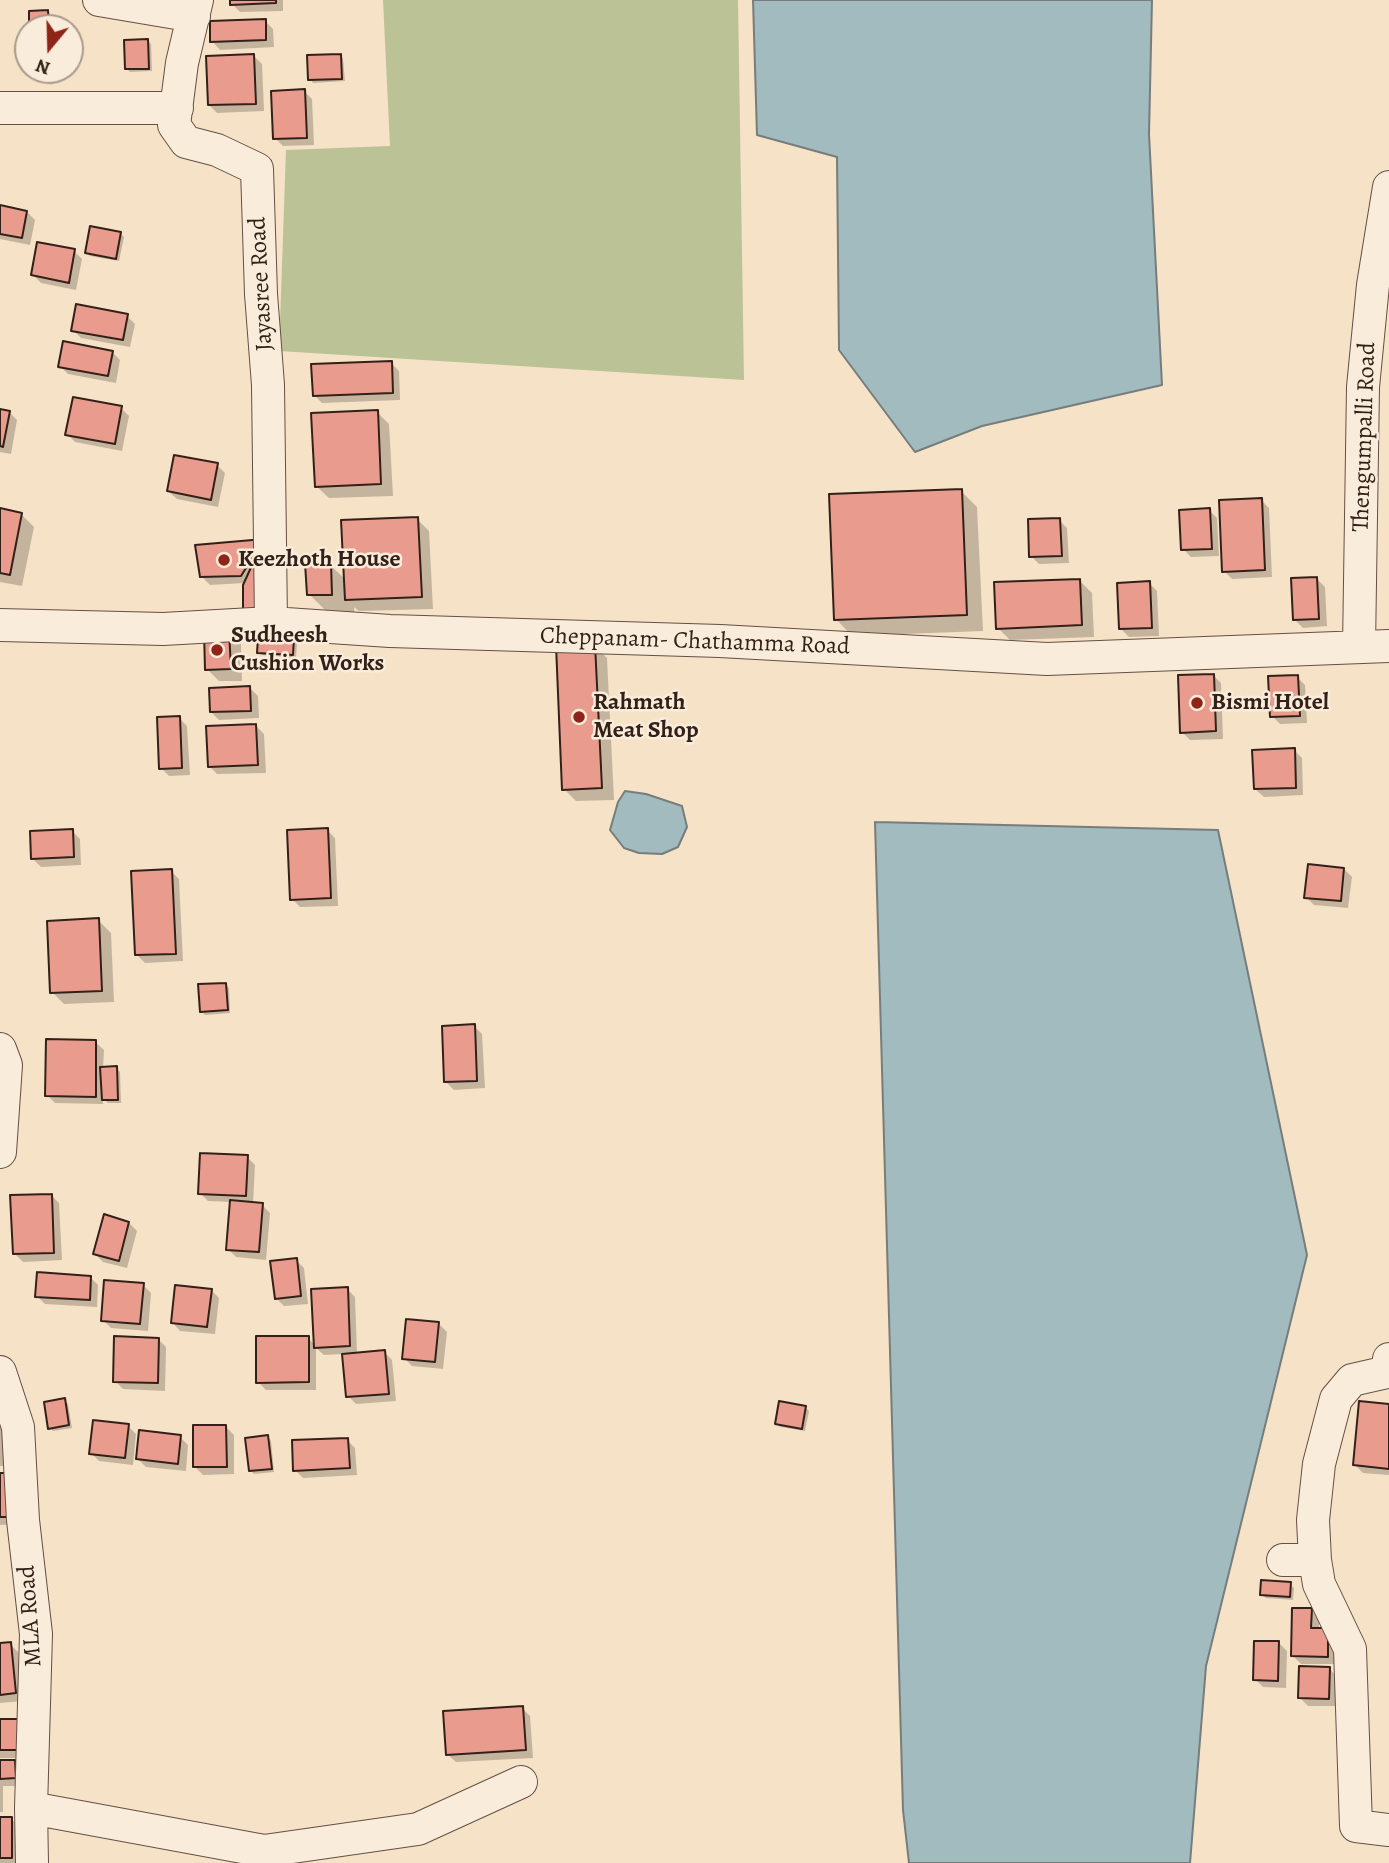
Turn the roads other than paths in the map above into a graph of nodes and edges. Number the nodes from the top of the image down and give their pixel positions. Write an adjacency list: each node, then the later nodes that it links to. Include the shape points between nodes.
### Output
1 (99, 0): 2 (street)
2 (195, 8): 4 (street, Jayasree Road)
3 (0, 108): 4 (street)
4 (177, 108): 6 (street, Jayasree Road, via 174,125 187,142 257,169 268,385)
5 (1389, 187): 8 (street, Thengumpalli Road, via 1363,387)
6 (271, 623): 7 (street, Cheppanam- Chathamma Road, via 163,629); 8 (street, Cheppanam- Chathamma Road, via 1047,659)
7 (0, 625)
8 (1374, 646)
9 (0, 1049): 10 (street, via 6,1065)
10 (0, 1152)
11 (1389, 1359): 14 (street, via 1387,1372 1352,1380 1336,1399 1319,1464 1313,1520)
12 (0, 1371): 16 (street, MLA Road, via 18,1427 36,1634)
13 (1283, 1560): 14 (street)
14 (1315, 1560): 17 (street, via 1319,1584 1350,1649 1356,1826)
15 (521, 1782): 16 (street, via 418,1829 264,1851)
16 (31, 1808): 18 (street, MLA Road)
17 (1389, 1830)
18 (32, 1863)

